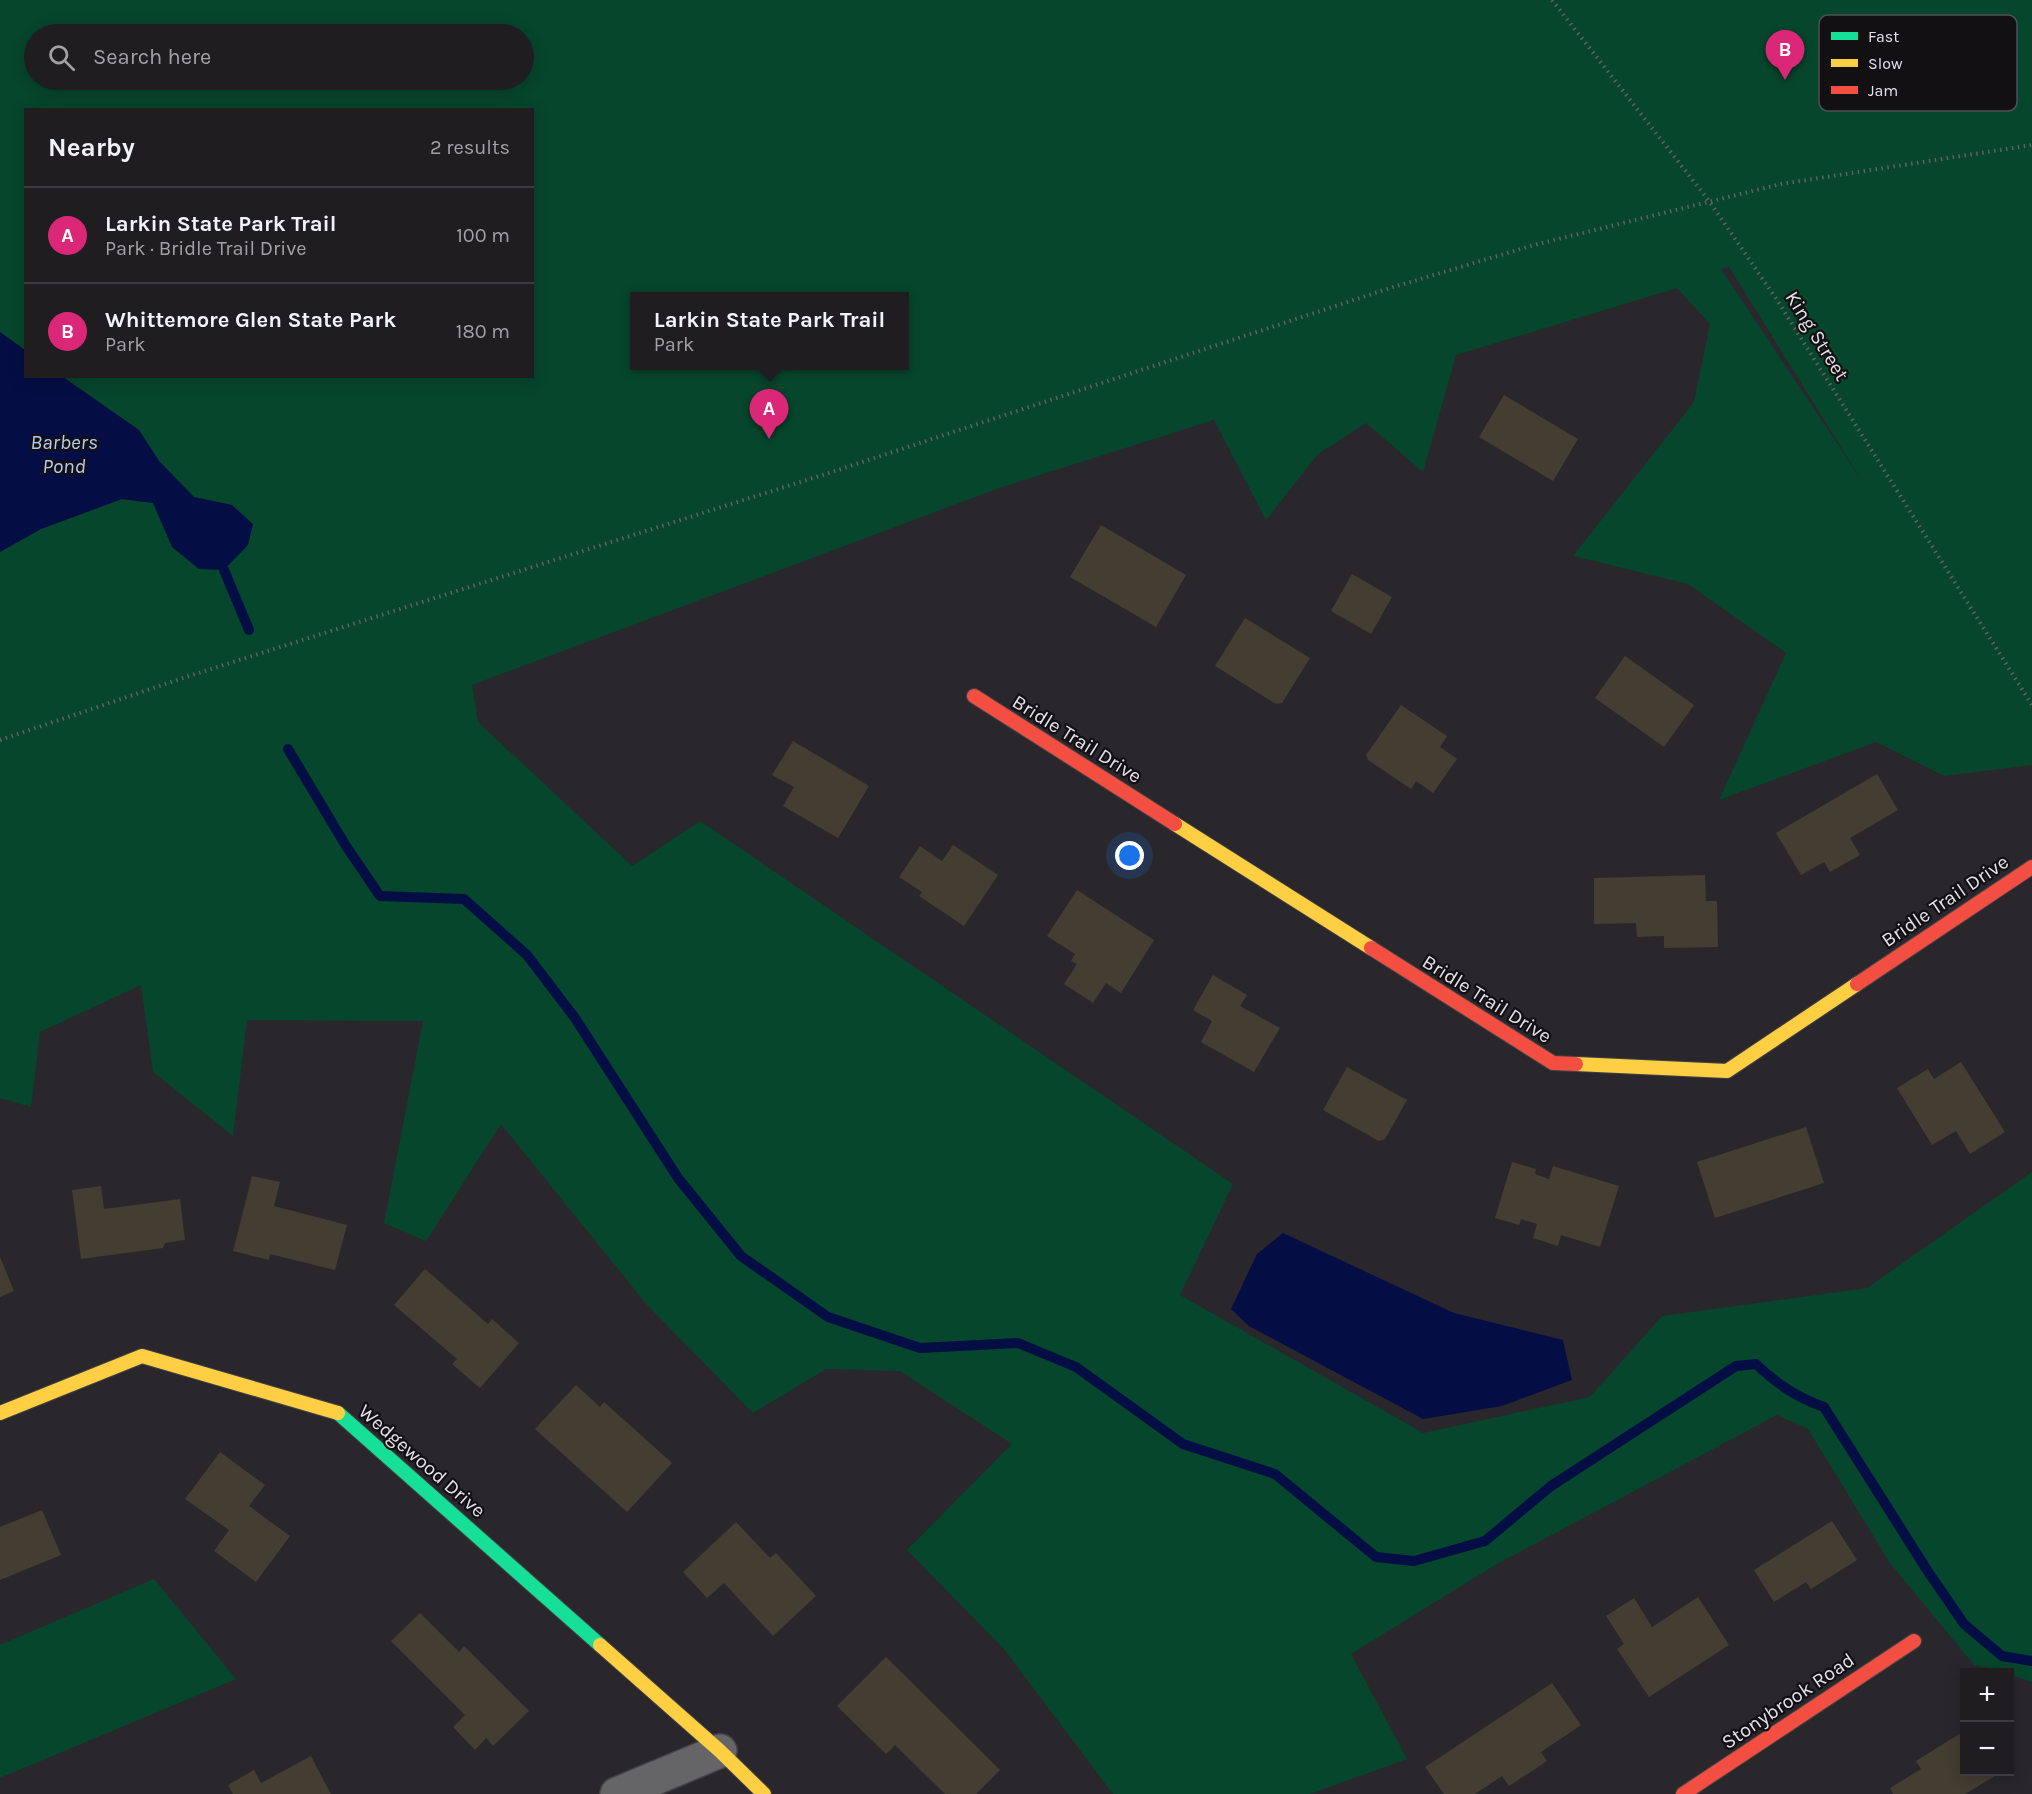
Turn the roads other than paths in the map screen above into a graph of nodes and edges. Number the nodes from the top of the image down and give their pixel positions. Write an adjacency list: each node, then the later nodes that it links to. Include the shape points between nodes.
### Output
1 (974, 696): 2 (street, Bridle Trail Drive, via 1553,1063 1727,1071)
2 (2032, 867)
3 (0, 1413): 5 (street, Wedgewood Drive, via 142,1356 336,1411)
4 (1914, 1641): 8 (street, Stonybrook Road)
5 (720, 1751): 6 (street); 7 (street, Wedgewood Drive)
6 (617, 1794)
7 (764, 1794)
8 (1683, 1794)

